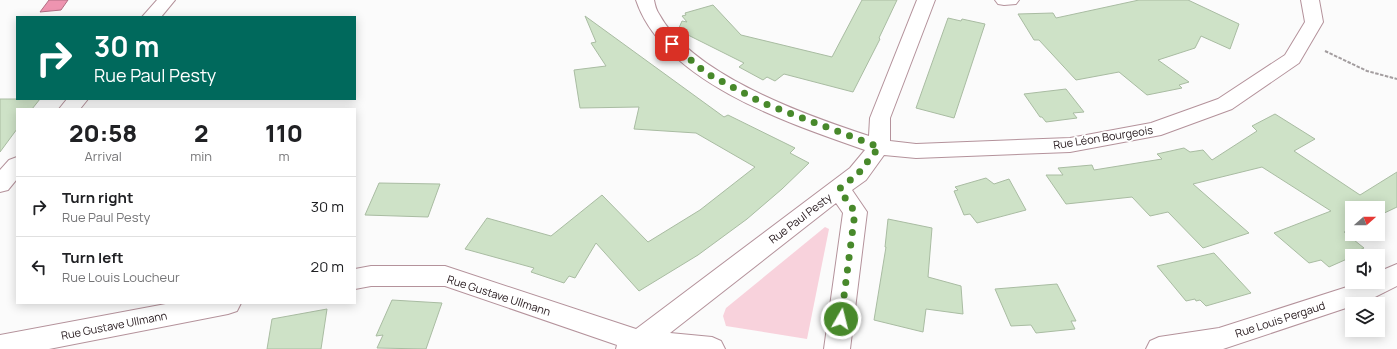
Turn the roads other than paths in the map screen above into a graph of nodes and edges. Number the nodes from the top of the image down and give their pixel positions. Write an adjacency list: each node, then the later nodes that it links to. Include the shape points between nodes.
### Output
1 (166, 0): 7 (street)
2 (644, 0): 10 (street, Rue Léon Bourgeois, via 650,15 672,44 706,73 763,103)
3 (926, 0): 10 (street, via 880,118)
4 (1004, 0): 5 (street)
5 (1010, 0)
6 (1310, 0): 10 (street, Rue Léon Bourgeois, via 1314,22 1292,59 1225,104 1154,130 1070,145 928,151)
7 (152, 16)
8 (77, 100): 9 (street)
9 (69, 108)
10 (879, 147): 13 (street, Rue Paul Pesty, via 858,174)
11 (16, 166): 12 (street)
12 (0, 184)
13 (839, 189): 17 (street, Rue Paul Pesty); 20 (street, via 855,212)
14 (1397, 274): 21 (street, Rue Louis Pergaud, via 1358,294 1219,339)
15 (356, 279): 17 (street, Rue Gustave Ullmann, via 371,276 445,276)
16 (223, 304): 18 (street, Rue Gustave Ullmann)
17 (633, 345): 19 (street)
18 (7, 347)
19 (712, 349)
20 (837, 349)
21 (1158, 349)

